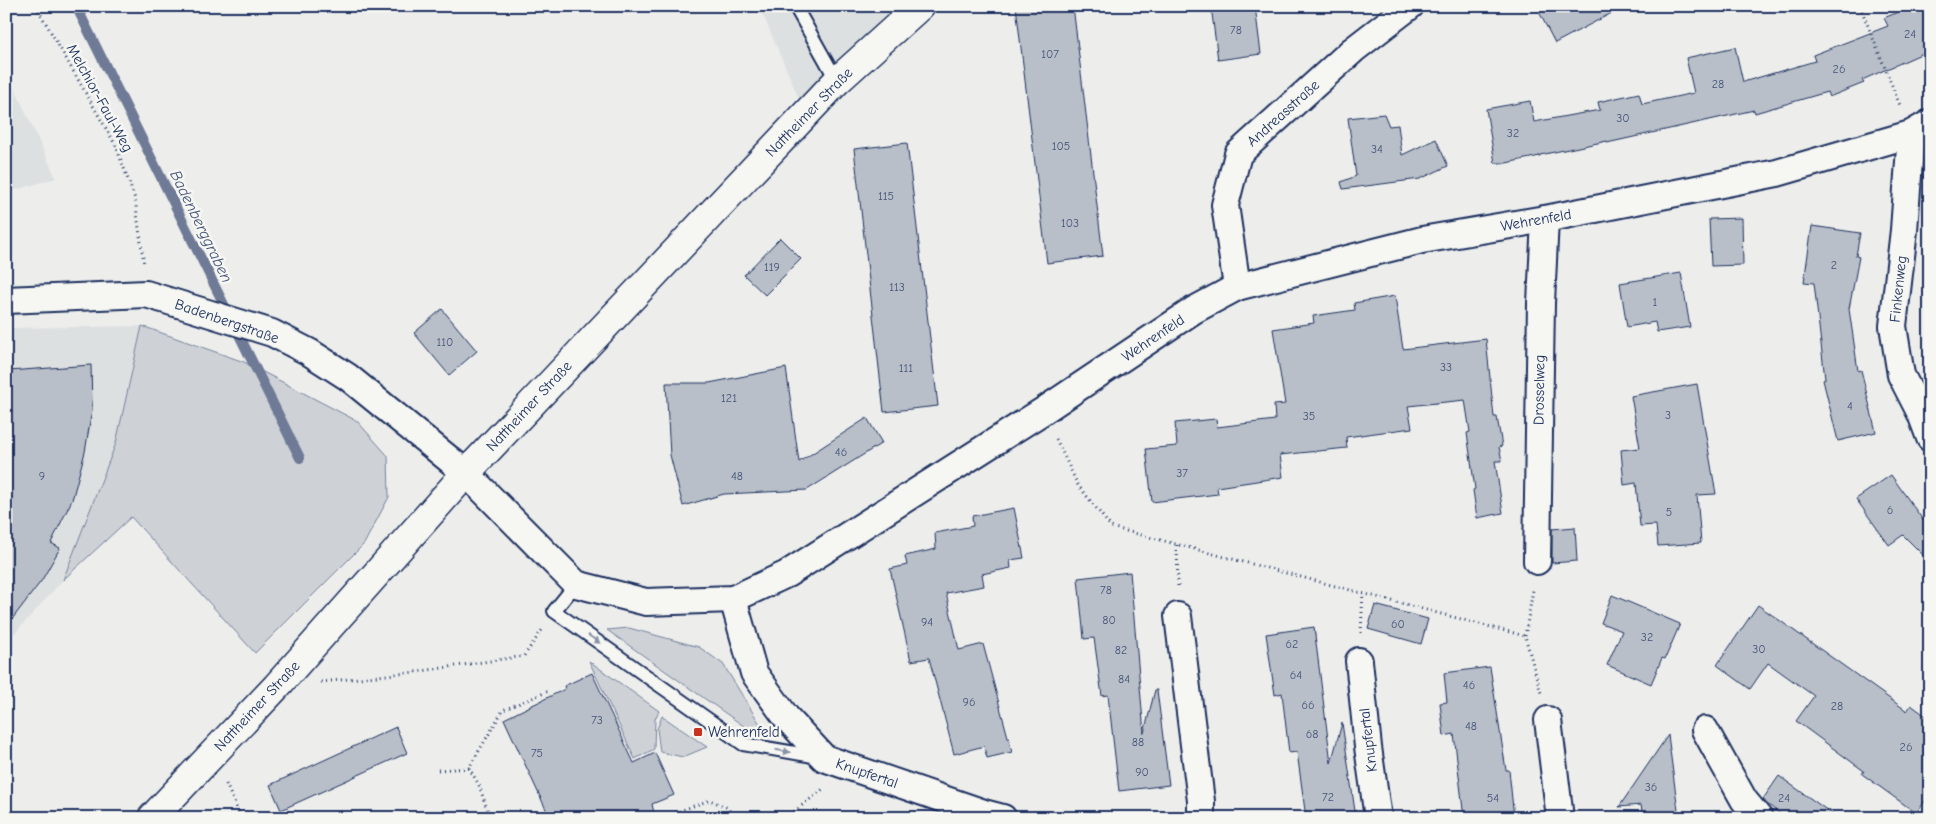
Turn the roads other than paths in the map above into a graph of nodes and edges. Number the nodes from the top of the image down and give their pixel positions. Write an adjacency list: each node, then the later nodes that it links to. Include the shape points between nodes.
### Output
1 (794, 6): 4 (lane)
2 (920, 6): 4 (street, Nattheimer Straße)
3 (1410, 6): 7 (street, Andreasstraße, via 1353,50 1238,154 1225,205)
4 (837, 81): 10 (street, Nattheimer Straße)
5 (1921, 129): 6 (street, Wehrenfeld, via 1777,173); 9 (street, Finkenweg, via 1904,230 1893,326 1901,375)
6 (1545, 219): 7 (street, Wehrenfeld, via 1422,240); 11 (street, Drosselweg)
7 (1238, 287): 13 (street, Wehrenfeld, via 1194,310 1043,411 786,574)
8 (6, 300): 10 (street, Badenbergstraße, via 146,294 272,333 348,377)
9 (1930, 438)
10 (466, 473): 12 (street); 20 (street, Nattheimer Straße, via 276,687)
11 (1538, 561)
12 (576, 584): 13 (street, Wehrenfeld, via 646,602); 18 (lane, one-way to 18, via 554,611 743,744)
13 (733, 599): 18 (street, Knupfertal, via 754,674 786,718)
14 (1178, 616): 21 (street)
15 (1359, 661): 22 (street, Knupfertal)
16 (1548, 720): 23 (street)
17 (1705, 730): 24 (street, via 1744,800)
18 (835, 762): 19 (street, Knupfertal)
19 (990, 816)
20 (152, 818)
21 (1201, 818)
22 (1378, 818)
23 (1560, 818)
24 (1759, 818)

